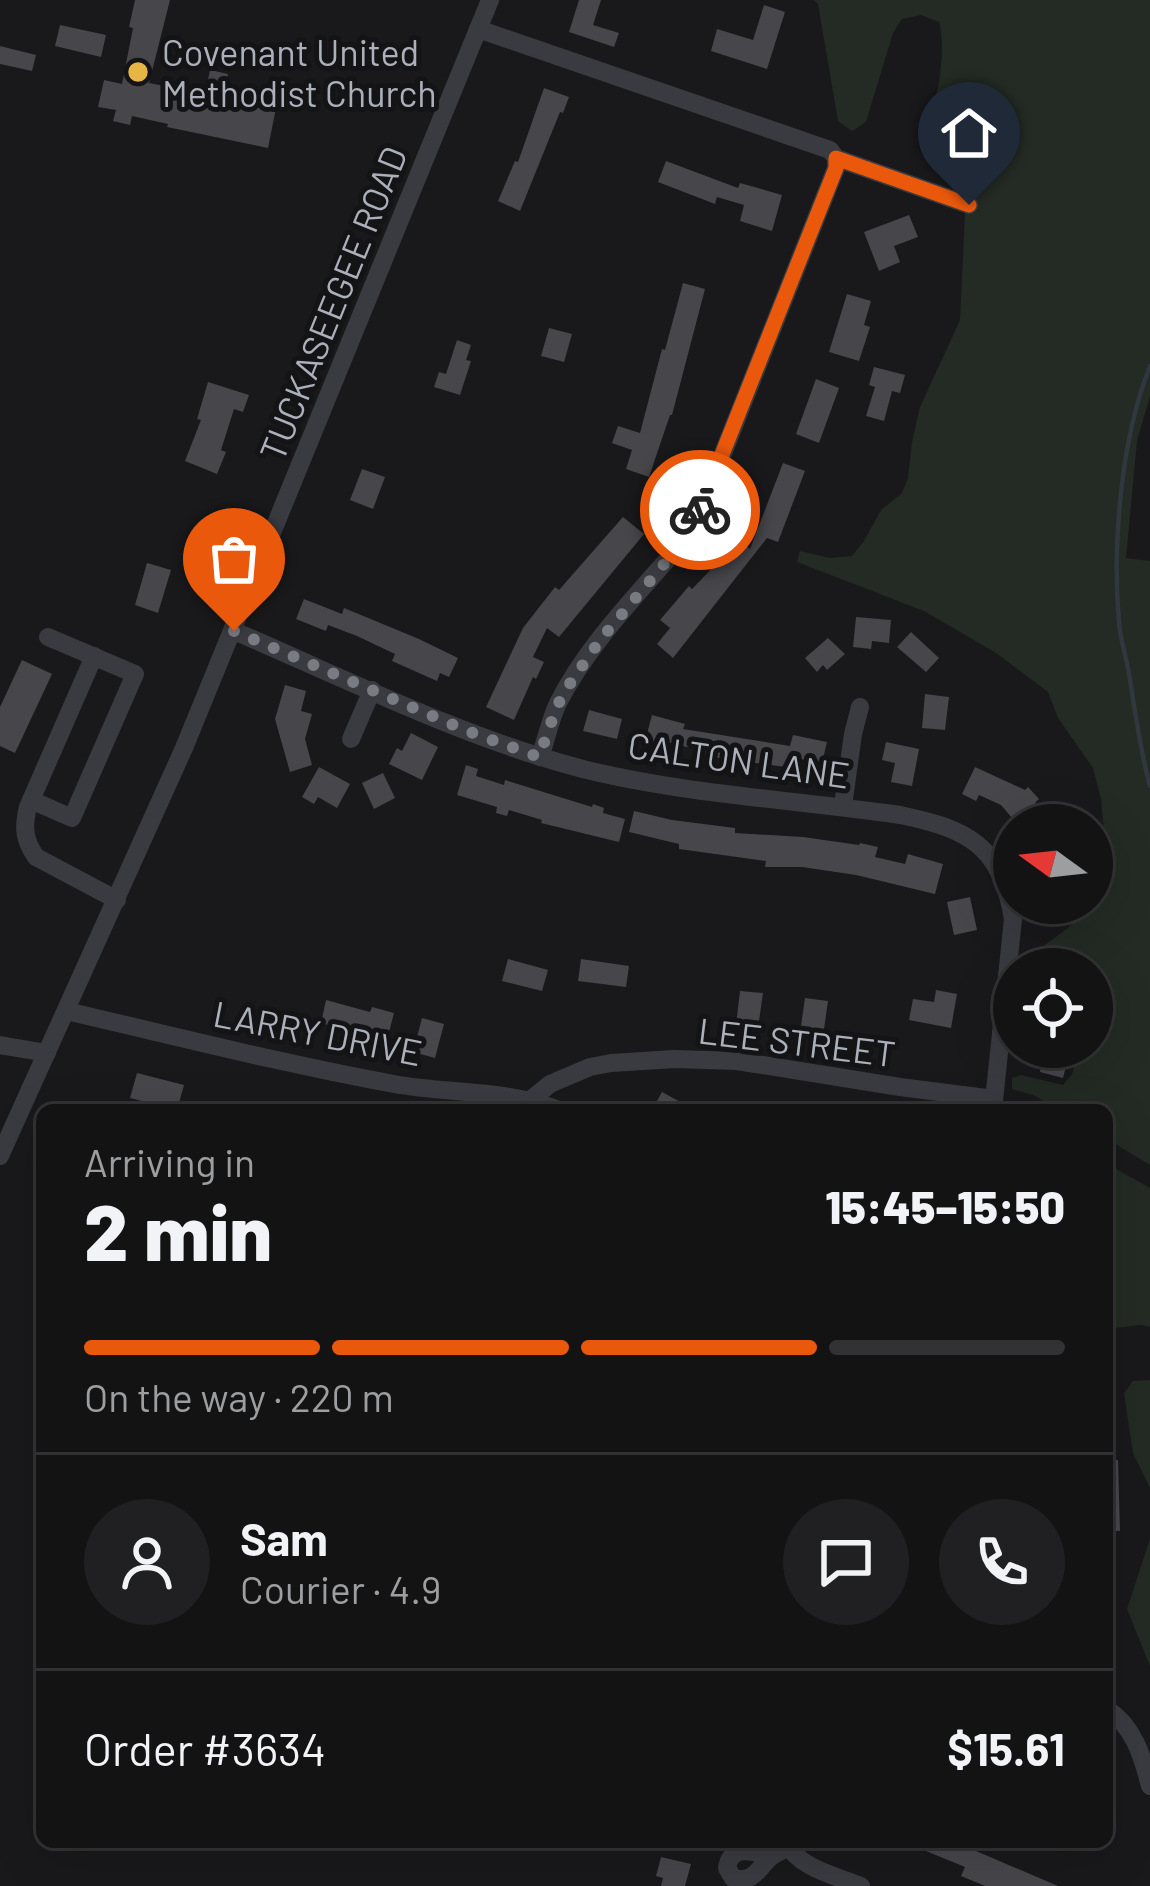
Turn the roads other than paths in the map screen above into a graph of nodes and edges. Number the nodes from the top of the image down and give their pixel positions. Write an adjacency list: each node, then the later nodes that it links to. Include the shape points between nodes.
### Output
1 (490, 0): 2 (street, TUCKASEEGEE ROAD)
2 (478, 29): 3 (street); 5 (street, TUCKASEEGEE ROAD)
3 (836, 158): 4 (street); 11 (street, via 697,519 571,682)
4 (969, 205)
5 (234, 631): 8 (street, CALTON LANE); 14 (street, TUCKASEEGEE ROAD)
6 (48, 637): 7 (street)
7 (94, 656): 12 (street); 12 (street, via 135,674 72,818)
8 (372, 690): 10 (street); 11 (street, CALTON LANE)
9 (860, 707): 13 (street)
10 (351, 739)
11 (539, 757): 13 (street, CALTON LANE, via 632,780)
12 (31, 800): 14 (street, via 23,827 36,857)
13 (843, 806): 20 (street, CALTON LANE, via 949,826 992,860 1008,887 1012,941)
14 (117, 899): 15 (street, TUCKASEEGEE ROAD)
15 (66, 1011): 17 (street, TUCKASEEGEE ROAD); 18 (street, LARRY DRIVE, via 328,1072)
16 (0, 1045): 17 (street)
17 (47, 1053): 21 (street, TUCKASEEGEE ROAD)
18 (529, 1101): 19 (street, LARRY DRIVE); 20 (street, LEE STREET, via 590,1067 674,1059 737,1061)
19 (539, 1104)
20 (993, 1104)
21 (0, 1156)
22 (1113, 1712): 23 (street, via 1132,1734)
23 (1150, 1786)
24 (782, 1849): 25 (street)
25 (861, 1886)

